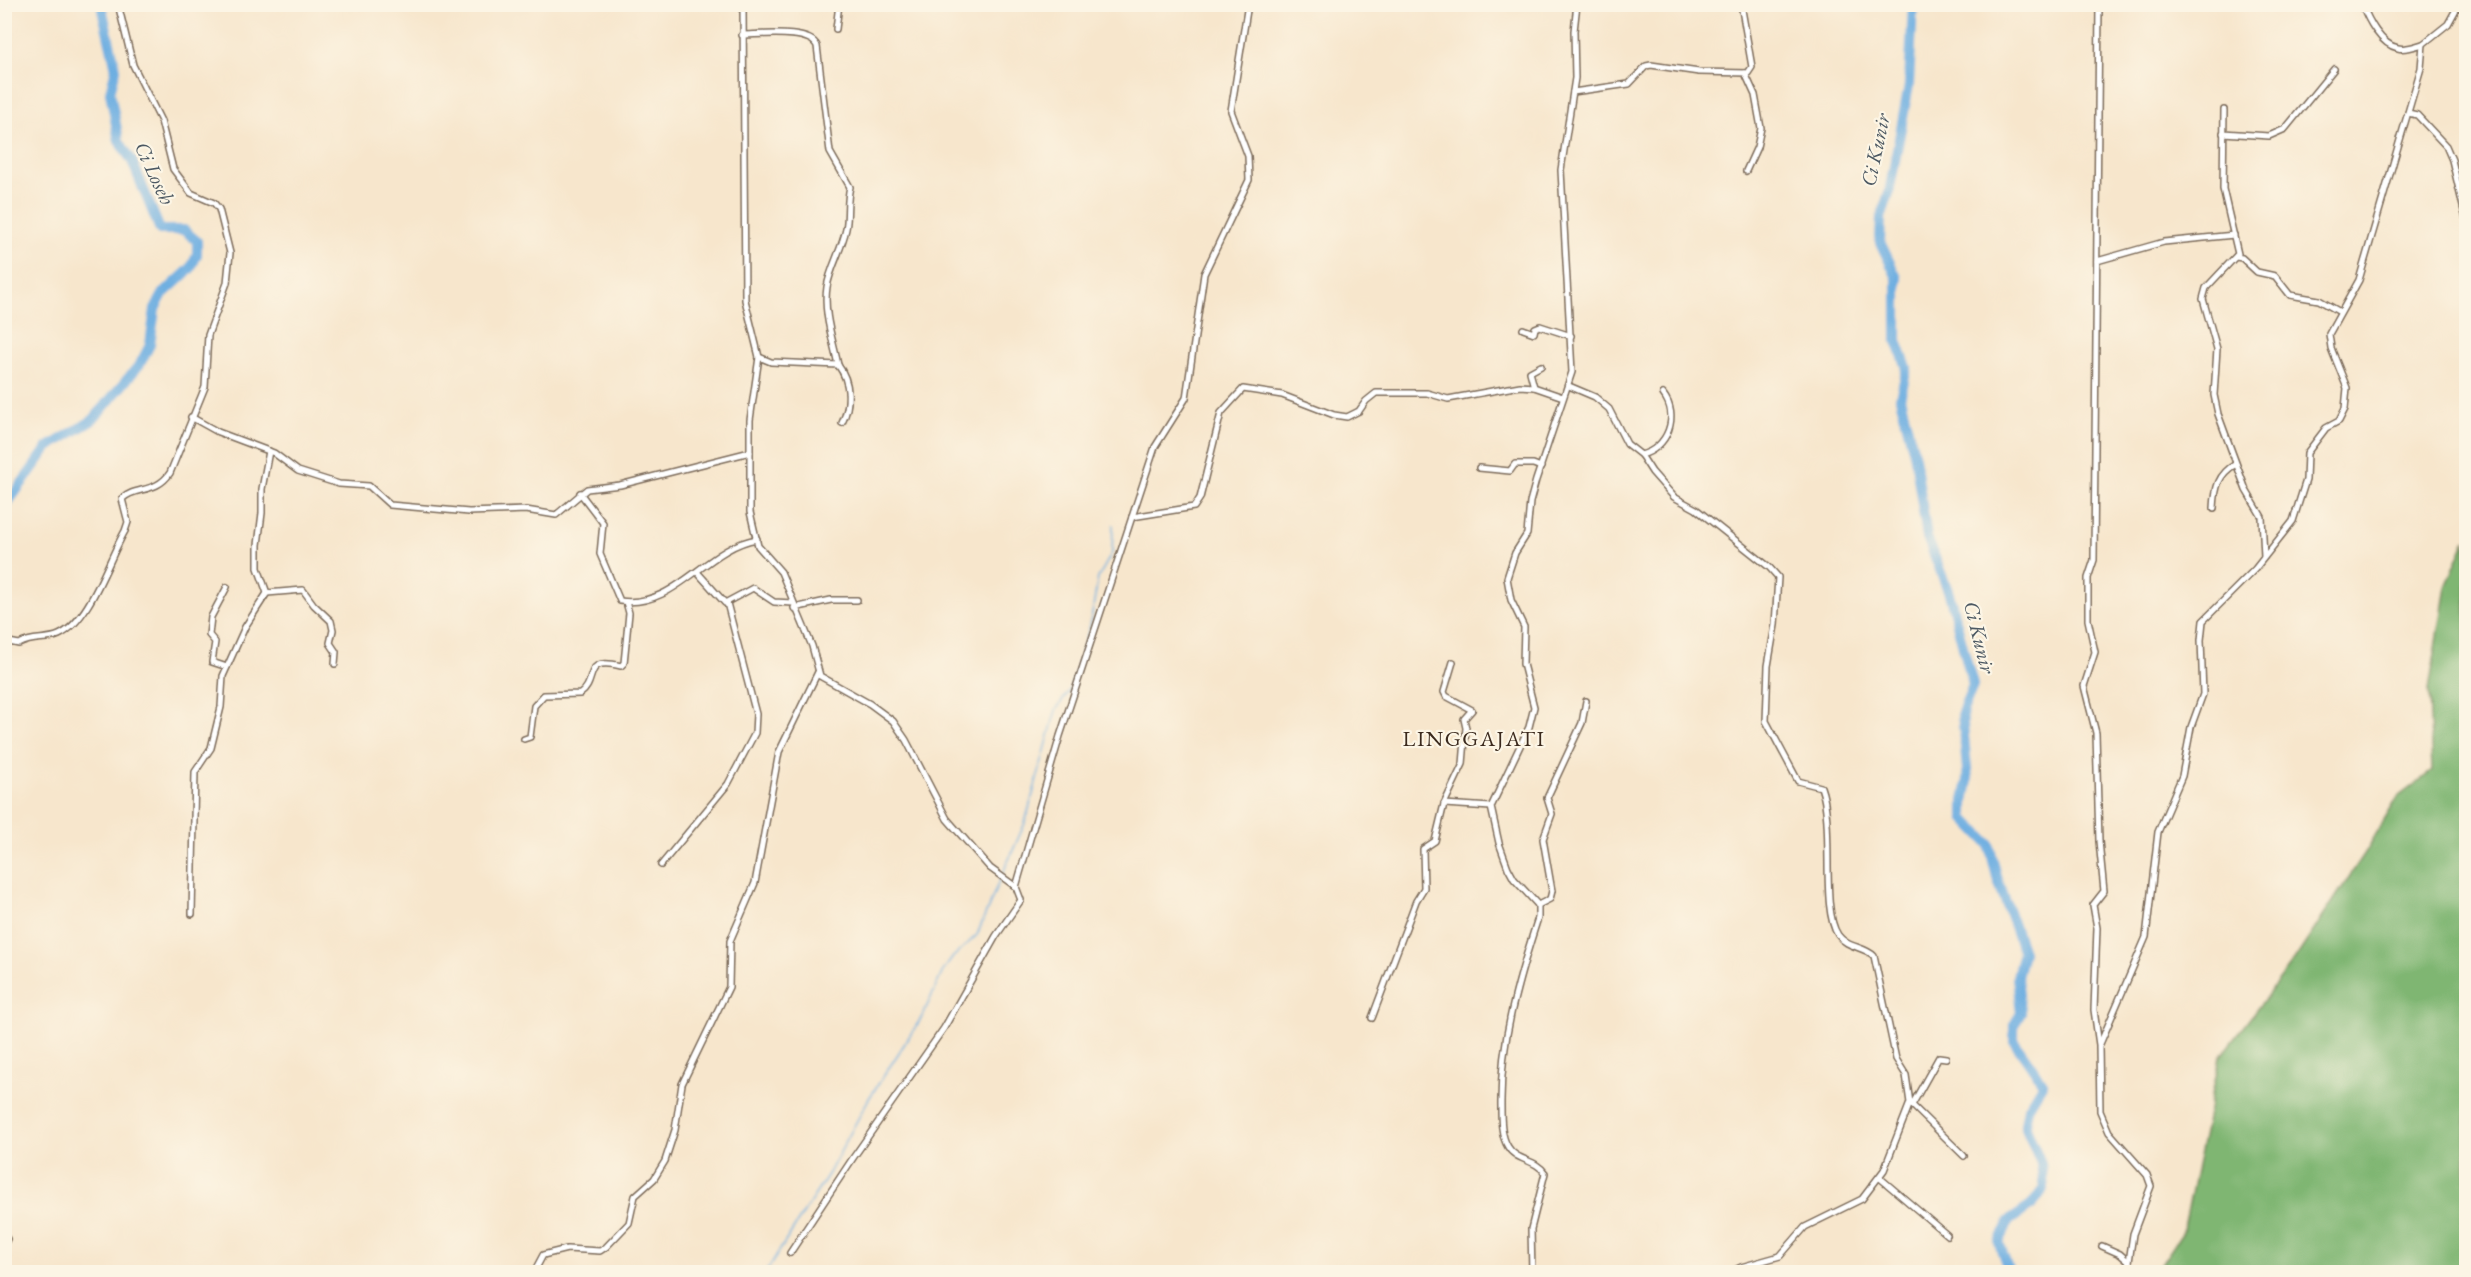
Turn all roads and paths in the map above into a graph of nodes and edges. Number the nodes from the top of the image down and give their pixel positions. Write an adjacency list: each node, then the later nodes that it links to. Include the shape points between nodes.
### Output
1 (118, 4): 34 (street, via 133,65 161,121 173,169 190,193 219,209 228,240 227,283 208,335 206,383)
2 (743, 4): 11 (street)
3 (839, 4): 10 (street)
4 (1248, 4): 44 (street, via 1231,111 1248,156 1249,180 1204,274 1186,398 1158,442)
5 (1577, 4): 15 (street)
6 (1742, 4): 14 (street, via 1752,67)
7 (2100, 4): 23 (street)
8 (2362, 4): 12 (street, via 2376,31 2391,46 2402,49)
9 (2459, 4): 12 (street, via 2448,24)
10 (836, 29)
11 (742, 35): 27 (street, via 745,300); 28 (street, via 806,36 817,46 830,152 850,188 842,251 827,287 826,310)
12 (2422, 44): 17 (street, via 2421,68)
13 (2334, 69): 18 (street, via 2285,129 2269,136)
14 (1745, 73): 15 (street, via 1651,65 1629,84); 19 (street, via 1755,95 1761,128)
15 (1573, 92): 26 (street, via 1561,170)
16 (2224, 110): 18 (street)
17 (2408, 113): 20 (street, via 2417,115 2446,146); 24 (street, via 2359,280)
18 (2223, 133): 21 (street, via 2223,189)
19 (1746, 171)
20 (2466, 219)
21 (2234, 235): 22 (street); 23 (street, via 2163,242)
22 (2236, 257): 24 (street, via 2257,272 2275,276 2290,295 2319,300); 39 (street, via 2210,284 2203,299 2217,349 2214,395)
23 (2097, 261): 70 (street, via 2094,560 2088,578 2088,624 2095,652 2084,686 2096,733 2104,891 2093,905 2097,928 2094,1010)
24 (2340, 312): 47 (street, via 2329,334 2347,388 2345,409 2339,421 2326,428 2307,453 2299,509)
25 (1523, 329): 26 (street, via 1534,333 1540,326)
26 (1571, 336): 30 (street)
27 (759, 357): 28 (street, via 771,362); 37 (street, via 750,420)
28 (838, 365): 35 (street, via 850,400)
29 (1541, 366): 31 (street, via 1530,372)
30 (1569, 386): 33 (street); 38 (street, via 1603,403 1627,444)
31 (1534, 387): 33 (street); 44 (street, via 1448,399 1427,393 1376,393 1359,411 1347,417 1282,395 1243,389 1221,413 1200,498 1194,507)
32 (1663, 394): 38 (street, via 1672,412 1666,436 1655,450)
33 (1563, 397): 40 (street)
34 (191, 417): 36 (street); 56 (street, via 165,480 122,499 128,522 125,531 95,592 73,624 57,636 30,638 12,645)
35 (842, 423)
36 (268, 451): 42 (street, via 298,471 339,484 369,486 382,500 400,507 469,512 526,510 556,515); 51 (street, via 258,545 258,568)
37 (750, 452): 42 (street); 46 (street, via 749,502)
38 (1641, 455): 72 (street, via 1674,497 1696,509 1778,577 1766,721 1798,782 1818,785 1822,792 1829,831 1833,925 1843,941 1874,956 1896,1059 1906,1075)
39 (2236, 464): 43 (street, via 2220,478); 45 (street, via 2262,517)
40 (1541, 467): 41 (street, via 1526,463 1515,464 1510,471); 64 (street, via 1530,502 1527,534 1515,553 1507,578 1511,600 1524,627 1523,664 1533,716)
41 (1479, 468)
42 (580, 493): 53 (street, via 603,523 600,554 620,601)
43 (2214, 508)
44 (1132, 517): 66 (street, via 1059,736)
45 (2264, 534): 47 (street); 48 (street)
46 (757, 539): 49 (street, via 734,544); 55 (street, via 760,550 781,572)
47 (2274, 545): 48 (street)
48 (2264, 558): 70 (street, via 2203,621 2203,694 2180,783 2158,832 2146,937)
49 (698, 573): 53 (street, via 646,600); 54 (street)
50 (227, 587): 59 (street, via 211,617 209,635 215,642 212,662)
51 (267, 594): 58 (street, via 299,589 305,592 331,621 330,643 336,652); 59 (street, via 244,627)
52 (857, 600): 55 (street)
53 (626, 602): 62 (street, via 629,613 624,663 593,667 580,694 544,695 534,706 530,737)
54 (727, 603): 55 (street, via 755,588 774,602); 65 (street, via 756,714 755,733 728,784)
55 (793, 605): 60 (street, via 812,646)
56 (4, 641)
57 (1453, 662): 63 (street, via 1444,692 1472,710 1464,719 1461,772)
58 (335, 664)
59 (227, 667): 68 (street, via 211,748 195,772)
60 (818, 672): 66 (street, via 829,684 870,704 893,721 947,819 997,873); 81 (street, via 779,752 755,884 730,941 729,987 682,1084 672,1142 660,1172 638,1192 629,1224 606,1247 600,1251 567,1249 543,1255)
61 (1586, 701): 67 (street, via 1582,723 1547,798 1552,814 1543,839 1552,891 1550,899)
62 (524, 739)
63 (1444, 804): 64 (street); 69 (street, via 1435,841 1423,849 1423,892 1416,901)
64 (1491, 807): 67 (street, via 1508,868)
65 (661, 865)
66 (1016, 887): 79 (street, via 1020,905 996,936 944,1028)
67 (1538, 905): 82 (street, via 1538,918 1508,1019 1501,1096 1508,1148 1545,1173 1531,1229)
68 (192, 914)
69 (1372, 1018)
70 (2099, 1046): 80 (street, via 2103,1123 2150,1181 2133,1234)
71 (1946, 1058): 72 (street, via 1939,1057 1933,1064)
72 (1911, 1104): 73 (street); 74 (street)
73 (1964, 1156)
74 (1880, 1178): 76 (street); 83 (street, via 1861,1200 1805,1227 1780,1256)
75 (4, 1235): 77 (street)
76 (1947, 1235)
77 (4, 1245)
78 (2102, 1246): 80 (street)
79 (790, 1253)
80 (2129, 1262): 84 (street)
81 (534, 1272)
82 (1532, 1272)
83 (1731, 1272)
84 (2127, 1272)

